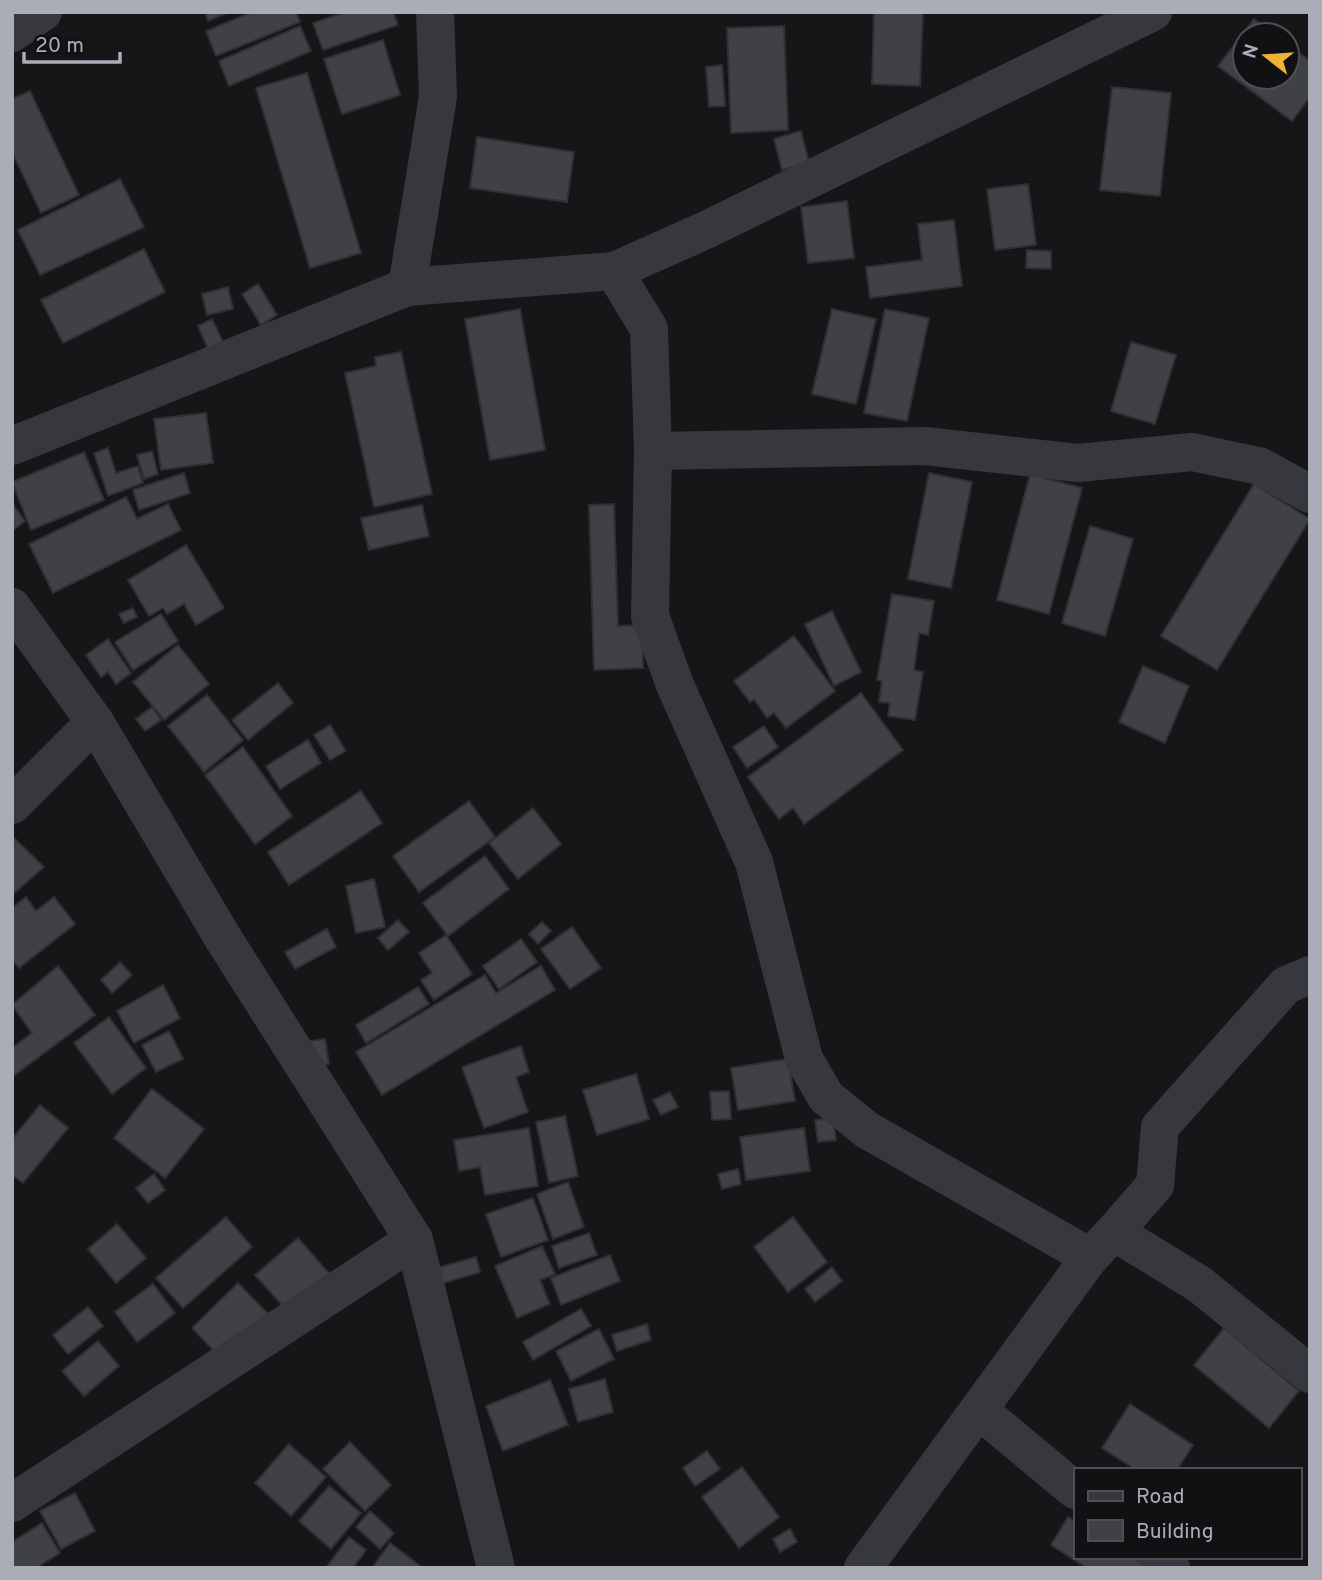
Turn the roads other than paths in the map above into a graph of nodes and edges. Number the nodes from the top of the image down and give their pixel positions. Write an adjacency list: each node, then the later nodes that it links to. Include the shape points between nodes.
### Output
1 (43, 12): 4 (street)
2 (435, 12): 6 (street, via 438,97)
3 (1153, 12): 5 (street)
4 (12, 33)
5 (614, 271): 6 (street); 8 (street, via 649,329)
6 (407, 287): 7 (street)
7 (12, 446)
8 (653, 452): 9 (street, via 925,446 1078,463 1192,452 1259,466); 15 (street, via 650,616 675,685 754,862 804,1059 826,1097 867,1130)
9 (1310, 494)
10 (12, 607): 11 (street)
11 (95, 722): 12 (street); 14 (street, via 223,938)
12 (12, 805)
13 (1310, 975): 15 (street, via 1286,985 1160,1127 1155,1185)
14 (414, 1240): 19 (street); 20 (street)
15 (1102, 1245): 16 (street, via 1199,1284); 17 (street)
16 (1310, 1374)
17 (980, 1411): 18 (street); 21 (street)
18 (1074, 1489)
19 (12, 1503)
20 (496, 1568)
21 (863, 1568)

